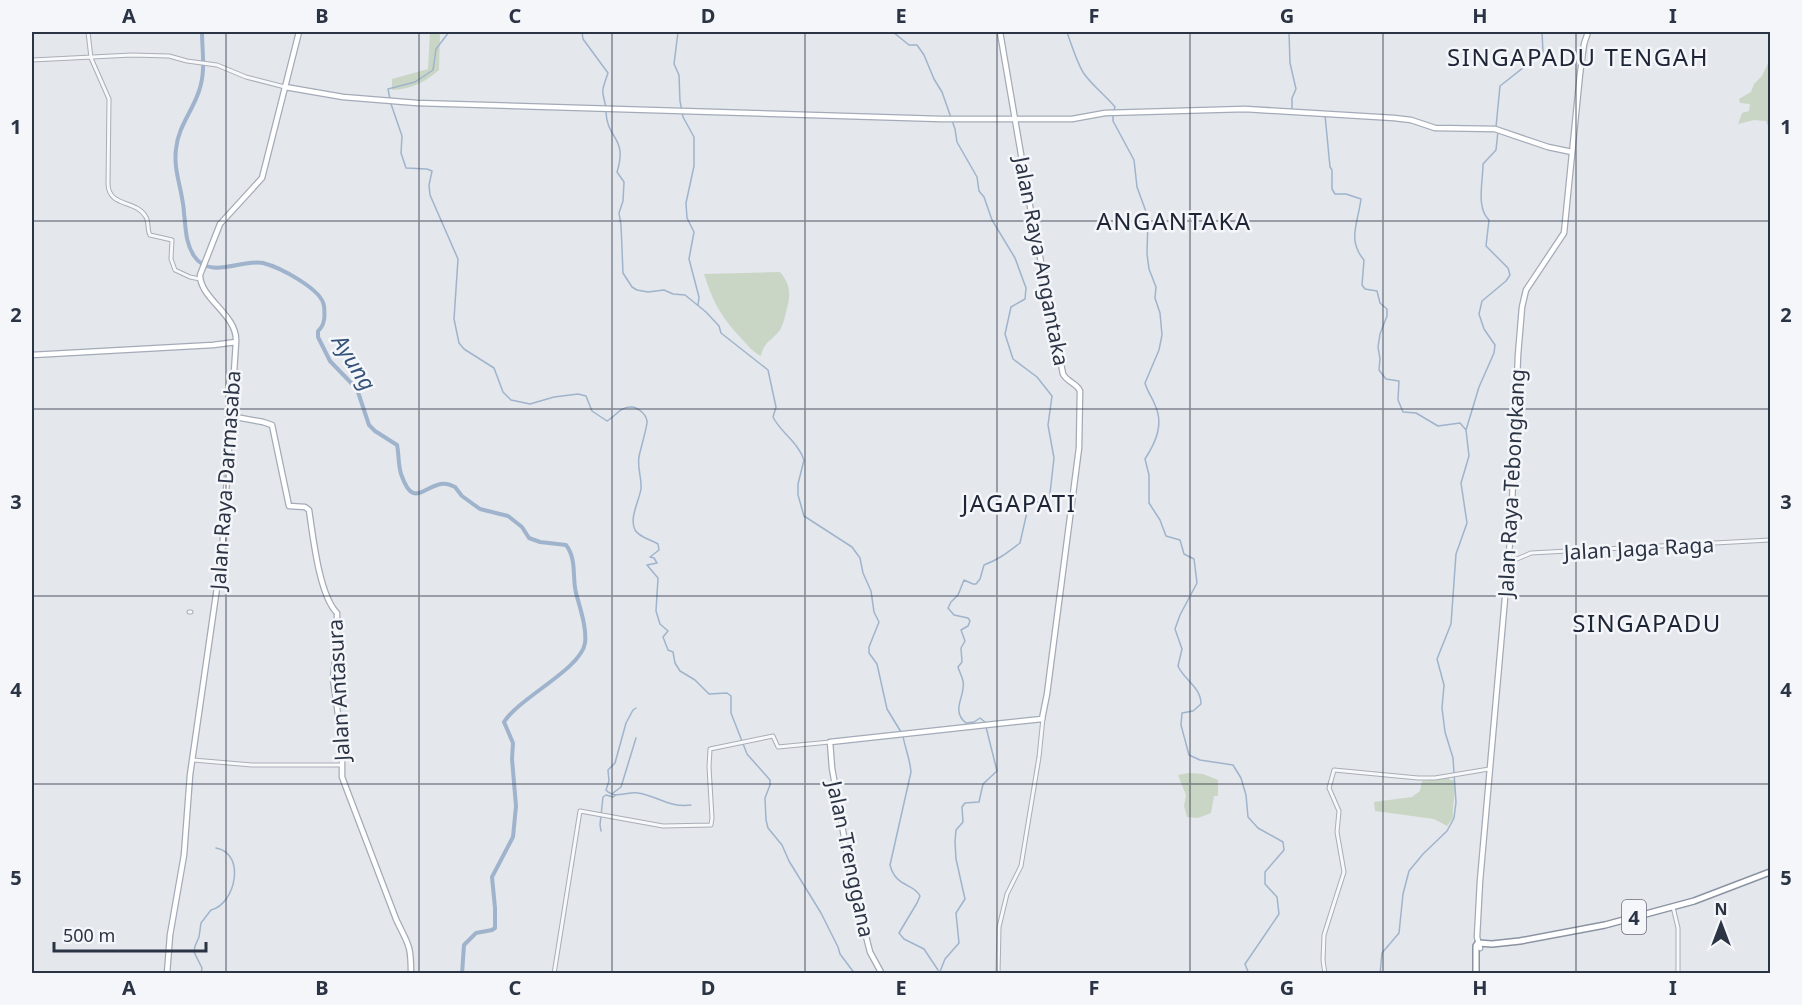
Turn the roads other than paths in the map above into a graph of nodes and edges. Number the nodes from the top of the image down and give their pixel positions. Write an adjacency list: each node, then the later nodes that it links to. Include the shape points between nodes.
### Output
1 (88, 32): 5 (street)
2 (299, 32): 7 (main road)
3 (1000, 32): 8 (main road, Jalan Raya Angantaka)
4 (1588, 32): 9 (main road, Jalan Raya Tebongkang)
5 (91, 58): 6 (street); 7 (street, via 169,56 213,64); 10 (street, via 109,99 109,192 145,216 150,235 171,239 175,270)
6 (32, 60)
7 (285, 87): 8 (main road, via 390,101 572,110); 10 (main road, via 262,178 220,224)
8 (1016, 120): 9 (main road, via 1192,109 1329,112 1407,119 1436,128 1497,130); 16 (main road, Jalan Raya Angantaka, via 1063,374 1080,393 1074,493)
9 (1572, 152): 15 (main road, Jalan Raya Tebongkang, via 1564,233 1523,298)
10 (200, 279): 11 (main road, Jalan Raya Darmasaba, via 235,329)
11 (236, 343): 12 (main road, Jalan Raya Darmasaba); 13 (main road, Jalan Raya Darmasaba)
12 (32, 355)
13 (230, 416): 18 (main road, Jalan Raya Darmasaba, via 222,553); 19 (main road, Jalan Antasura, via 272,425 289,506 309,510 324,586 337,614 333,679)
14 (1770, 540): 15 (street, Jalan Jaga Raga, via 1530,553)
15 (1508, 560): 20 (main road, Jalan Raya Tebongkang)
16 (1043, 718): 17 (main road); 28 (street, via 1021,866 1007,894 999,927)
17 (830, 742): 26 (street, via 777,747 773,736 709,751 712,824 655,825 580,811); 27 (main road, Jalan Trenggana, via 850,877 870,952)
18 (193, 760): 19 (street, via 252,765); 24 (main road, Jalan Raya Darmasaba)
19 (342, 765): 25 (main road, Jalan Antasura, via 344,784 396,919 408,940)
20 (1489, 768): 23 (main road, Jalan Raya Tebongkang, via 1479,890); 29 (street, via 1418,778 1334,770 1329,788 1339,811 1337,832 1344,869 1324,934)
21 (1770, 872): 22 (highway, 4)
22 (1673, 907): 23 (highway, 4, via 1569,932); 31 (street, via 1678,927)
23 (1479, 945): 30 (highway)
24 (167, 974)
25 (411, 974)
26 (555, 974)
27 (882, 974)
28 (998, 974)
29 (1325, 974)
30 (1476, 974)
31 (1678, 974)

